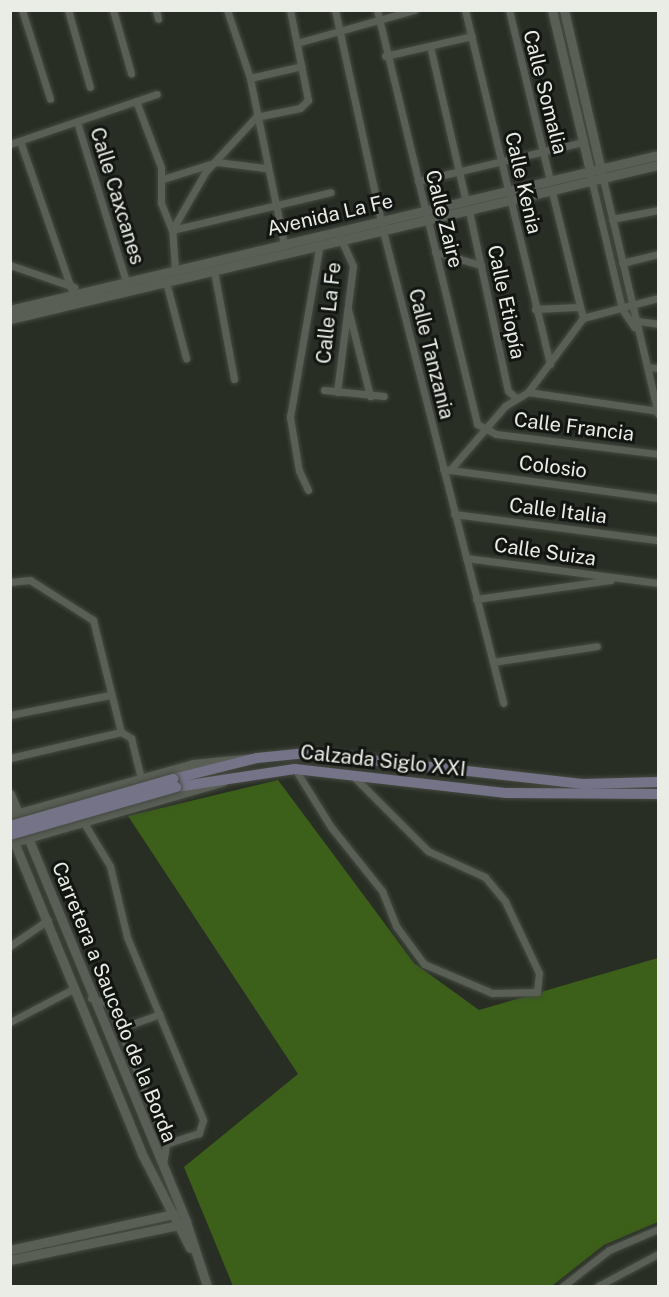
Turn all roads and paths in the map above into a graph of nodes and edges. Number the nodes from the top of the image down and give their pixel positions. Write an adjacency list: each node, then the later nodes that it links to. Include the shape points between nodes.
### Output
1 (22, 10): 25 (street)
2 (68, 10): 23 (street)
3 (113, 10): 21 (street)
4 (156, 10): 14 (street)
5 (227, 10): 22 (street)
6 (290, 10): 17 (street)
7 (335, 10): 15 (street, Calle Tanzania)
8 (414, 10): 13 (street)
9 (465, 10): 16 (street, Calle Kenia)
10 (509, 10): 32 (street, Calle Somalia)
11 (552, 10): 30 (street)
12 (564, 10): 38 (street)
13 (378, 14): 15 (street); 19 (street, Calle Zaire)
14 (158, 19)
15 (339, 28): 17 (street); 56 (street, Calle Tanzania)
16 (471, 36): 18 (street); 34 (street, Calle Kenia)
17 (297, 43): 20 (street)
18 (430, 46): 19 (street); 39 (street, Calle Etiopía)
19 (385, 56): 43 (street, Calle Zaire)
20 (302, 66): 22 (street); 27 (street, via 304,104)
21 (131, 73)
22 (250, 78): 27 (street)
23 (90, 87)
24 (156, 94): 26 (street)
25 (50, 99)
26 (136, 101): 28 (street); 41 (street)
27 (256, 117): 35 (street); 37 (street)
28 (77, 122): 29 (street); 69 (street, Calle Caxcanes)
29 (20, 141): 31 (street); 71 (street)
30 (583, 142): 32 (street); 40 (street)
31 (10, 144)
32 (543, 152): 34 (street); 44 (street, Calle Somalia)
33 (658, 155): 38 (street, Avenida La Fe)
34 (501, 161): 39 (street); 47 (street, Calle Kenia)
35 (217, 162): 37 (street); 41 (street); 57 (street)
36 (658, 165): 42 (street, Avenida La Fe)
37 (265, 168): 50 (street)
38 (600, 168): 40 (street, Avenida La Fe); 42 (street)
39 (460, 170): 43 (street); 51 (street, Calle Etiopía)
40 (590, 171): 44 (street, Avenida La Fe); 45 (street)
41 (163, 179): 57 (street, via 161,203)
42 (603, 179): 45 (street, Avenida La Fe); 54 (street)
43 (418, 181): 53 (street, Calle Zaire)
44 (550, 181): 47 (street, Avenida La Fe)
45 (592, 182): 48 (street, Avenida La Fe); 78 (street)
46 (331, 192): 50 (street)
47 (508, 192): 49 (street, Calle Kenia); 51 (street, Avenida La Fe)
48 (552, 192): 49 (street, Avenida La Fe); 75 (street)
49 (510, 202): 51 (street, Avenida La Fe); 77 (street, Calle Kenia)
50 (274, 204): 57 (street); 60 (street)
51 (468, 206): 53 (street, Avenida La Fe); 55 (street, Avenida La Fe); 66 (street, Calle Etiopía)
52 (658, 210): 54 (street)
53 (425, 211): 55 (street, Calle Zaire); 56 (street, Avenida La Fe)
54 (612, 219): 64 (street)
55 (427, 221): 56 (street, Avenida La Fe); 62 (street, Calle Zaire)
56 (382, 226): 59 (street, Avenida La Fe); 98 (street, Calle Tanzania)
57 (172, 230): 67 (street)
58 (323, 236): 59 (street, Avenida La Fe); 60 (street, Avenida La Fe); 61 (street)
59 (340, 237): 61 (street, Avenida La Fe); 76 (street, Calle La Fe, via 353,266)
60 (284, 244): 67 (street, Avenida La Fe)
61 (318, 248): 68 (street, Avenida La Fe); 99 (street, via 290,417 299,471)
62 (435, 252): 66 (street); 96 (street, Calle Zaire, via 477,424)
63 (658, 254): 64 (street)
64 (622, 263): 73 (street)
65 (10, 265): 71 (street)
66 (482, 265): 94 (street, Calle Etiopía, via 508,391)
67 (176, 269): 69 (street, Avenida La Fe)
68 (214, 271): 70 (street, Avenida La Fe); 88 (street)
69 (126, 281): 71 (street, Avenida La Fe)
70 (166, 282): 74 (street, Avenida La Fe); 84 (street)
71 (74, 291): 74 (street); 79 (street, Avenida La Fe)
72 (658, 298): 73 (street)
73 (632, 305): 78 (street); 82 (street)
74 (73, 306): 81 (street, Avenida La Fe)
75 (578, 307): 77 (street); 80 (street)
76 (348, 309): 90 (street, Calle La Fe); 92 (street)
77 (535, 309): 85 (street, Calle Kenia)
78 (622, 309): 80 (street); 82 (street)
79 (10, 310)
80 (583, 318): 85 (street)
81 (10, 319)
82 (631, 320): 83 (street); 86 (street)
83 (658, 324)
84 (186, 358)
85 (550, 364): 91 (street)
86 (647, 367): 87 (street); 95 (street)
87 (658, 368)
88 (234, 379)
89 (324, 390): 90 (street)
90 (337, 392): 92 (street)
91 (528, 392): 94 (street); 95 (street)
92 (370, 396): 93 (street)
93 (384, 396)
94 (515, 397): 96 (street)
95 (658, 412)
96 (485, 430): 97 (street, Calle Francia); 98 (street)
97 (658, 454)
98 (446, 470): 100 (street, Colosio); 101 (street, Calle Tanzania)
99 (308, 490)
100 (658, 498)
101 (454, 514): 102 (street, Calle Italia); 103 (street, Calle Tanzania)
102 (658, 540)
103 (466, 558): 104 (street, Calle Suiza); 107 (street, Calle Tanzania)
104 (620, 579): 106 (street, Calle Suiza); 107 (street, Calle Suiza)
105 (10, 582): 110 (street, via 30,580 93,620)
106 (658, 583)
107 (477, 599): 109 (street, Calle Tanzania)
108 (597, 646): 109 (street)
109 (493, 662): 111 (street, Calle Tanzania)
110 (110, 696): 112 (street); 113 (street)
111 (503, 703)
112 (10, 715)
113 (120, 732): 114 (street); 119 (street, via 131,738)
114 (10, 758)
115 (257, 758): 119 (street, Calzada Siglo XXI, via 211,760); 120 (main road, Calzada Siglo XXI, via 307,753 584,784); 121 (main road, Calzada Siglo XXI)
116 (295, 769): 117 (main road, Calzada Siglo XXI); 117 (street, via 331,827 382,891 396,926 423,964 492,993 537,992 539,973 505,901 484,877 429,851); 118 (main road, Calzada Siglo XXI)
117 (349, 772): 123 (main road, Calzada Siglo XXI, via 507,793)
118 (230, 777): 121 (main road, Calzada Siglo XXI); 126 (street, via 214,787)
119 (141, 778): 124 (street, Calzada Siglo XXI)
120 (658, 782)
121 (175, 783): 127 (main road, bridge); 129 (main road, Calzada Siglo XXI, bridge)
122 (10, 794): 125 (street, Carretera a Saucedo de la Borda)
123 (658, 794)
124 (52, 803): 125 (street, Calzada Siglo XXI); 128 (street, via 50,818)
125 (14, 815): 130 (street, Carretera a Saucedo de la Borda)
126 (84, 823): 128 (street); 135 (street, via 110,866 123,927)
127 (10, 826)
128 (56, 830): 130 (street)
129 (11, 838): 130 (street); 131 (street, Carretera a Saucedo de la Borda)
130 (27, 838): 134 (street, Carretera a Saucedo de la Borda)
131 (48, 920): 132 (street); 133 (street, Carretera a Saucedo de la Borda)
132 (10, 945)
133 (73, 989): 136 (street); 141 (street, Carretera a Saucedo de la Borda)
134 (92, 998): 137 (street, via 105,999); 139 (street, Carretera a Saucedo de la Borda)
135 (160, 1014): 137 (street); 138 (street, via 203,1120 200,1133)
136 (10, 1022)
137 (121, 1028): 138 (street)
138 (166, 1144): 139 (street)
139 (163, 1167): 140 (street, Carretera a Saucedo de la Borda)
140 (182, 1211): 141 (street); 142 (street, Carretera a Saucedo de la Borda)
141 (170, 1216): 143 (street, Carretera a Saucedo de la Borda); 145 (street)
142 (186, 1222): 143 (street); 146 (street, Carretera a Saucedo de la Borda)
143 (175, 1227): 146 (street, Carretera a Saucedo de la Borda); 148 (street)
144 (658, 1228): 151 (street, via 609,1250)
145 (10, 1250)
146 (192, 1251): 150 (street)
147 (658, 1254): 149 (street)
148 (10, 1260)
149 (607, 1280): 152 (street); 153 (street)
150 (207, 1287)
151 (562, 1287)
152 (598, 1287)
153 (613, 1287)

